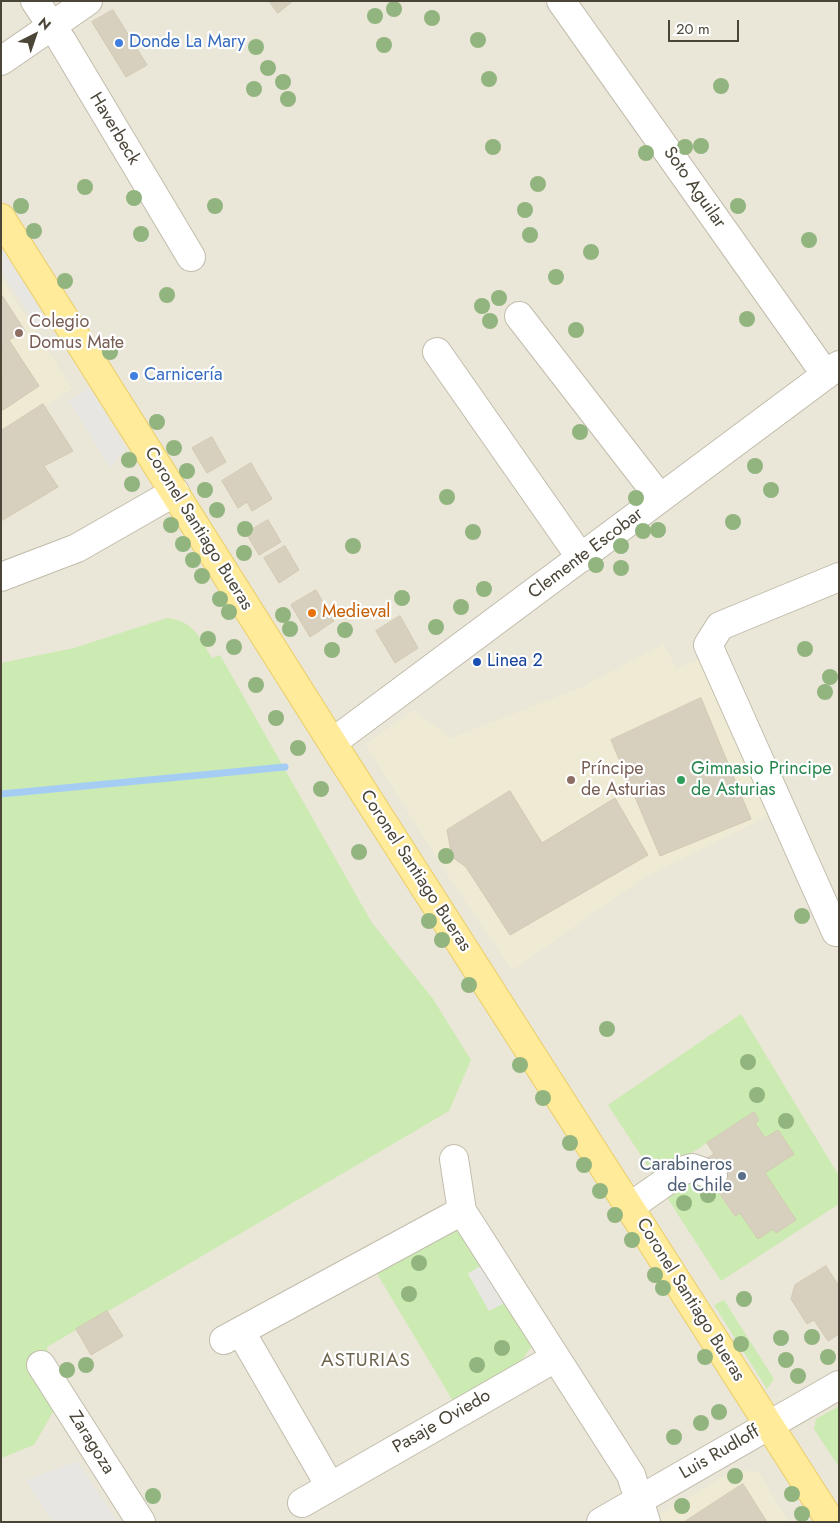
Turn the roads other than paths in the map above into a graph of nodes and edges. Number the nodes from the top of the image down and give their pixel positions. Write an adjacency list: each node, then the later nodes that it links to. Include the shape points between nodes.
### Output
1 (35, 1): 4 (street, Haverbeck)
2 (88, 1): 4 (street)
3 (561, 1): 10 (street, Soto Aguilar)
4 (51, 27): 5 (street); 7 (street, Haverbeck)
5 (1, 61)
6 (1, 218): 11 (main road, Coronel Santiago Bueras)
7 (191, 257)
8 (519, 316): 12 (street)
9 (437, 352): 13 (street)
10 (832, 370): 12 (street, Clemente Escobar)
11 (175, 492): 14 (street, via 77,548); 16 (main road, Coronel Santiago Bueras)
12 (660, 498): 13 (street, Clemente Escobar)
13 (580, 558): 16 (street, Clemente Escobar)
14 (1, 576)
15 (839, 577): 17 (street, via 720,626 708,645)
16 (332, 742): 20 (main road, Coronel Santiago Bueras)
17 (836, 932)
18 (454, 1159): 21 (street)
19 (712, 1175): 20 (street, via 687,1169)
20 (631, 1206): 25 (main road, Coronel Santiago Bueras)
21 (462, 1211): 22 (street); 26 (street, via 233,1336)
22 (555, 1358): 26 (street, Pasaje Oviedo); 28 (street, via 632,1475)
23 (41, 1365): 29 (street, Zaragoza)
24 (839, 1385): 25 (street, Luis Rudloff)
25 (769, 1425): 28 (street, Luis Rudloff); 31 (main road, Coronel Santiago Bueras)
26 (330, 1486): 27 (street, Pasaje Oviedo)
27 (302, 1503)
28 (642, 1511): 30 (street, Luis Rudloff)
29 (141, 1522)
30 (601, 1522)
31 (831, 1522)

